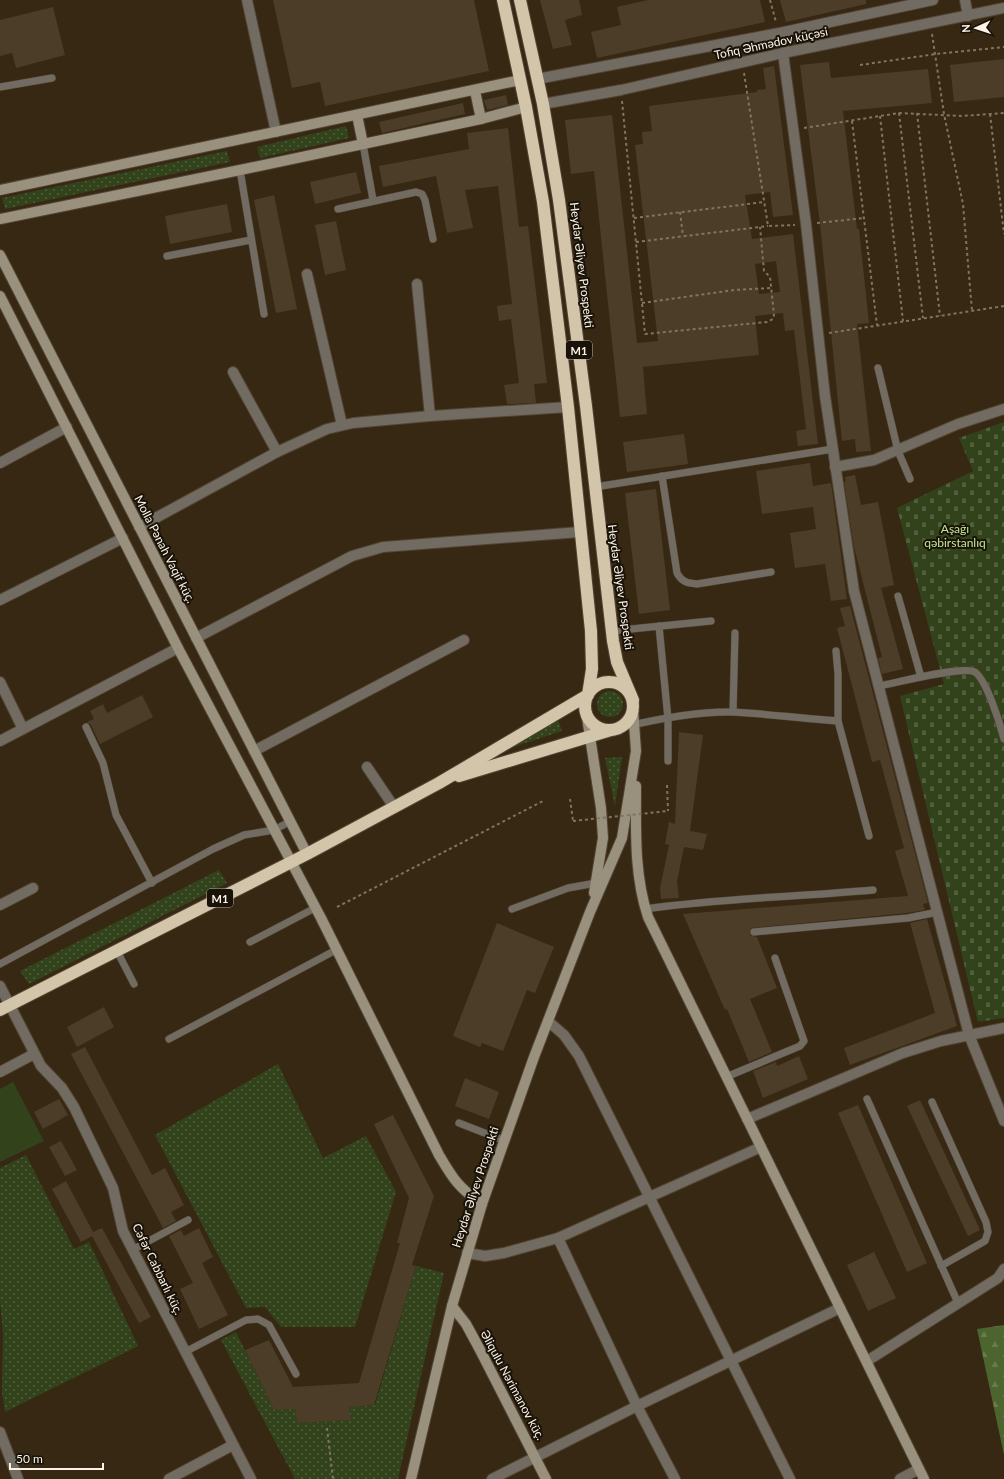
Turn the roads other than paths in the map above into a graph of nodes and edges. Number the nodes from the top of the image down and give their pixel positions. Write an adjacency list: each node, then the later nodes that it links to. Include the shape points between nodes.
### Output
1 (247, 0): 18 (street)
2 (502, 0): 10 (highway, M1)
3 (520, 0): 11 (highway, Heydər Əliyev Prospekti / M1)
4 (933, 0): 11 (street, Tofiq Əhmədov küçəsi)
5 (965, 0): 7 (street)
6 (1004, 8): 7 (street, Tofiq Əhmədov küçəsi)
7 (968, 16): 8 (street, Tofiq Əhmədov küçəsi)
8 (783, 53): 14 (street, Tofiq Əhmədov küçəsi, via 621,90); 40 (street)
9 (52, 78): 12 (lane)
10 (520, 80): 13 (street); 15 (highway, M1)
11 (538, 80): 14 (highway, Heydər Əliyev Prospekti / M1)
12 (0, 87)
13 (475, 91): 16 (street); 17 (street)
14 (543, 104): 47 (highway, Heydər Əliyev Prospekti / M1, via 559,200)
15 (526, 107): 17 (street); 35 (highway, M1, via 543,202)
16 (357, 116): 18 (street); 19 (street)
17 (481, 119): 19 (street)
18 (276, 132): 21 (street)
19 (363, 144): 20 (street); 22 (lane)
20 (240, 170): 24 (street); 26 (lane)
21 (0, 190)
22 (373, 200): 23 (lane); 25 (lane, via 416,192 422,194)
23 (338, 209)
24 (0, 219)
25 (433, 239)
26 (251, 240): 28 (lane); 32 (lane)
27 (0, 255): 48 (street, Molla Pənah Vaqif küç.)
28 (167, 256)
29 (307, 274): 38 (street)
30 (417, 284): 37 (street)
31 (0, 296): 39 (street)
32 (264, 314)
33 (878, 368): 41 (lane)
34 (234, 372): 42 (street)
35 (568, 407): 37 (street); 49 (highway, M1)
36 (1004, 408): 41 (street, via 958,424)
37 (430, 416): 38 (street)
38 (342, 425): 42 (street, via 327,429)
39 (67, 427): 43 (street); 50 (street)
40 (833, 449): 44 (street); 45 (lane)
41 (898, 451): 44 (street, via 874,460); 46 (lane)
42 (277, 452): 48 (street)
43 (0, 463)
44 (835, 467): 64 (street, via 854,591)
45 (662, 476): 47 (lane); 51 (lane, via 680,579 686,583 697,584)
46 (910, 479)
47 (595, 487): 56 (highway, Heydər Əliyev Prospekti / M1)
48 (139, 527): 58 (street, Molla Pənah Vaqif küç.)
49 (580, 532): 58 (street, via 383,547 365,551); 65 (highway, M1, via 591,631 592,669)
50 (123, 538): 53 (street); 60 (street)
51 (771, 572)
52 (898, 596): 62 (lane)
53 (0, 600)
54 (711, 621): 55 (lane)
55 (659, 626): 56 (lane); 69 (lane)
56 (611, 631): 66 (highway, Heydər Əliyev Prospekti / M1, via 618,662)
57 (735, 633): 68 (lane)
58 (196, 638): 78 (street, Molla Pənah Vaqif küç.)
59 (464, 640): 78 (street)
60 (178, 648): 73 (street); 85 (street)
61 (836, 651): 70 (lane)
62 (921, 678): 64 (lane); 76 (lane, via 950,671 974,672 985,687)
63 (0, 682): 73 (street)
64 (879, 686): 98 (street)
65 (588, 695): 66 (highway, via 600,683 616,682 624,686); 67 (highway); 82 (highway)
66 (633, 704): 71 (street, Heydər Əliyev Prospekti); 74 (highway, via 631,717 626,724)
67 (586, 711): 74 (highway, via 595,725 602,729); 75 (street, Heydər Əliyev Prospekti)
68 (734, 712): 69 (lane); 70 (lane)
69 (668, 719): 71 (lane); 80 (lane)
70 (838, 721): 86 (lane)
71 (635, 724): 74 (lane); 79 (street, Heydər Əliyev Prospekti)
72 (86, 727): 89 (lane, via 105,767 116,815)
73 (23, 729): 77 (street)
74 (615, 729): 75 (highway)
75 (590, 736): 82 (highway); 90 (street, Heydər Əliyev Prospekti, via 603,838)
76 (1004, 739)
77 (0, 741)
78 (254, 751): 84 (street, Molla Pənah Vaqif küç.)
79 (636, 751): 95 (street, via 638,876); 97 (street, Heydər Əliyev Prospekti, via 622,838)
80 (668, 761)
81 (367, 767): 83 (street)
82 (439, 783): 83 (highway, M1)
83 (394, 806): 87 (highway, M1)
84 (291, 821): 85 (lane); 87 (street, Molla Pənah Vaqif küç.)
85 (274, 830): 88 (street); 89 (lane, via 244,835)
86 (869, 836)
87 (307, 854): 88 (highway, M1)
88 (290, 863): 94 (street); 102 (highway, M1)
89 (152, 882): 104 (lane)
90 (596, 883): 96 (lane, via 568,888); 97 (street, Heydər Əliyev Prospekti)
91 (33, 888): 93 (street)
92 (873, 890): 95 (lane)
93 (0, 905)
94 (315, 908): 100 (lane); 101 (street)
95 (645, 908): 114 (street)
96 (512, 909)
97 (590, 912): 108 (street, Heydər Əliyev Prospekti)
98 (938, 912): 99 (lane, via 908,918); 110 (street)
99 (754, 932)
100 (250, 942)
101 (336, 950): 111 (lane); 123 (street, via 439,1155 464,1192)
102 (117, 951): 105 (lane); 107 (highway, M1)
103 (775, 958): 114 (lane, via 804,1040 800,1046)
104 (0, 964)
105 (134, 984)
106 (0, 986): 107 (street, Cəfər Cabbarlı küç.)
107 (5, 1008): 112 (street, Cəfər Cabbarlı küç.)
108 (549, 1022): 120 (street, Heydər Əliyev Prospekti); 122 (street, via 564,1035 579,1056)
109 (1004, 1028): 110 (street)
110 (969, 1035): 117 (street, via 903,1053); 118 (street)
111 (169, 1040)
112 (34, 1054): 113 (street); 126 (street, Cəfər Cabbarlı küç., via 74,1107 109,1179 123,1231)
113 (0, 1072)
114 (726, 1077): 117 (street)
115 (867, 1099): 128 (lane)
116 (932, 1102): 128 (lane, via 986,1222 988,1232 985,1241)
117 (747, 1119): 121 (street)
118 (1004, 1122)
119 (459, 1123): 120 (lane)
120 (505, 1141): 123 (street, Heydər Əliyev Prospekti)
121 (761, 1147): 122 (street); 132 (street)
122 (650, 1197): 125 (street); 134 (street)
123 (482, 1204): 127 (street, Heydər Əliyev Prospekti)
124 (188, 1220): 126 (lane)
125 (558, 1238): 127 (street, via 504,1253 485,1256); 137 (street)
126 (132, 1250): 133 (street, Cəfər Cabbarlı küç.)
127 (467, 1253): 131 (street, Heydər Əliyev Prospekti)
128 (941, 1266): 130 (lane)
129 (1004, 1269): 130 (street, via 998,1278)
130 (958, 1303): 135 (street)
131 (452, 1306): 140 (street, Əliqulu Nərimanov küç., via 466,1324); 145 (street, Heydər Əliyev Prospekti)
132 (840, 1308): 134 (street); 135 (street)
133 (185, 1352): 136 (lane, via 246,1320 258,1319 269,1325); 139 (street, Cəfər Cabbarlı küç.)
134 (732, 1360): 137 (street); 149 (street)
135 (866, 1361): 141 (street)
136 (296, 1374)
137 (637, 1406): 140 (street); 148 (street)
138 (0, 1432): 142 (street)
139 (233, 1445): 143 (street); 144 (street, Cəfər Cabbarlı küç.)
140 (536, 1456): 146 (street); 147 (street, Əliqulu Nərimanov küç.)
141 (919, 1469): 150 (street); 151 (street)
142 (18, 1479)
143 (169, 1479)
144 (251, 1479)
145 (411, 1479)
146 (492, 1479)
147 (546, 1479)
148 (675, 1479)
149 (790, 1479)
150 (900, 1479)
151 (924, 1479)

